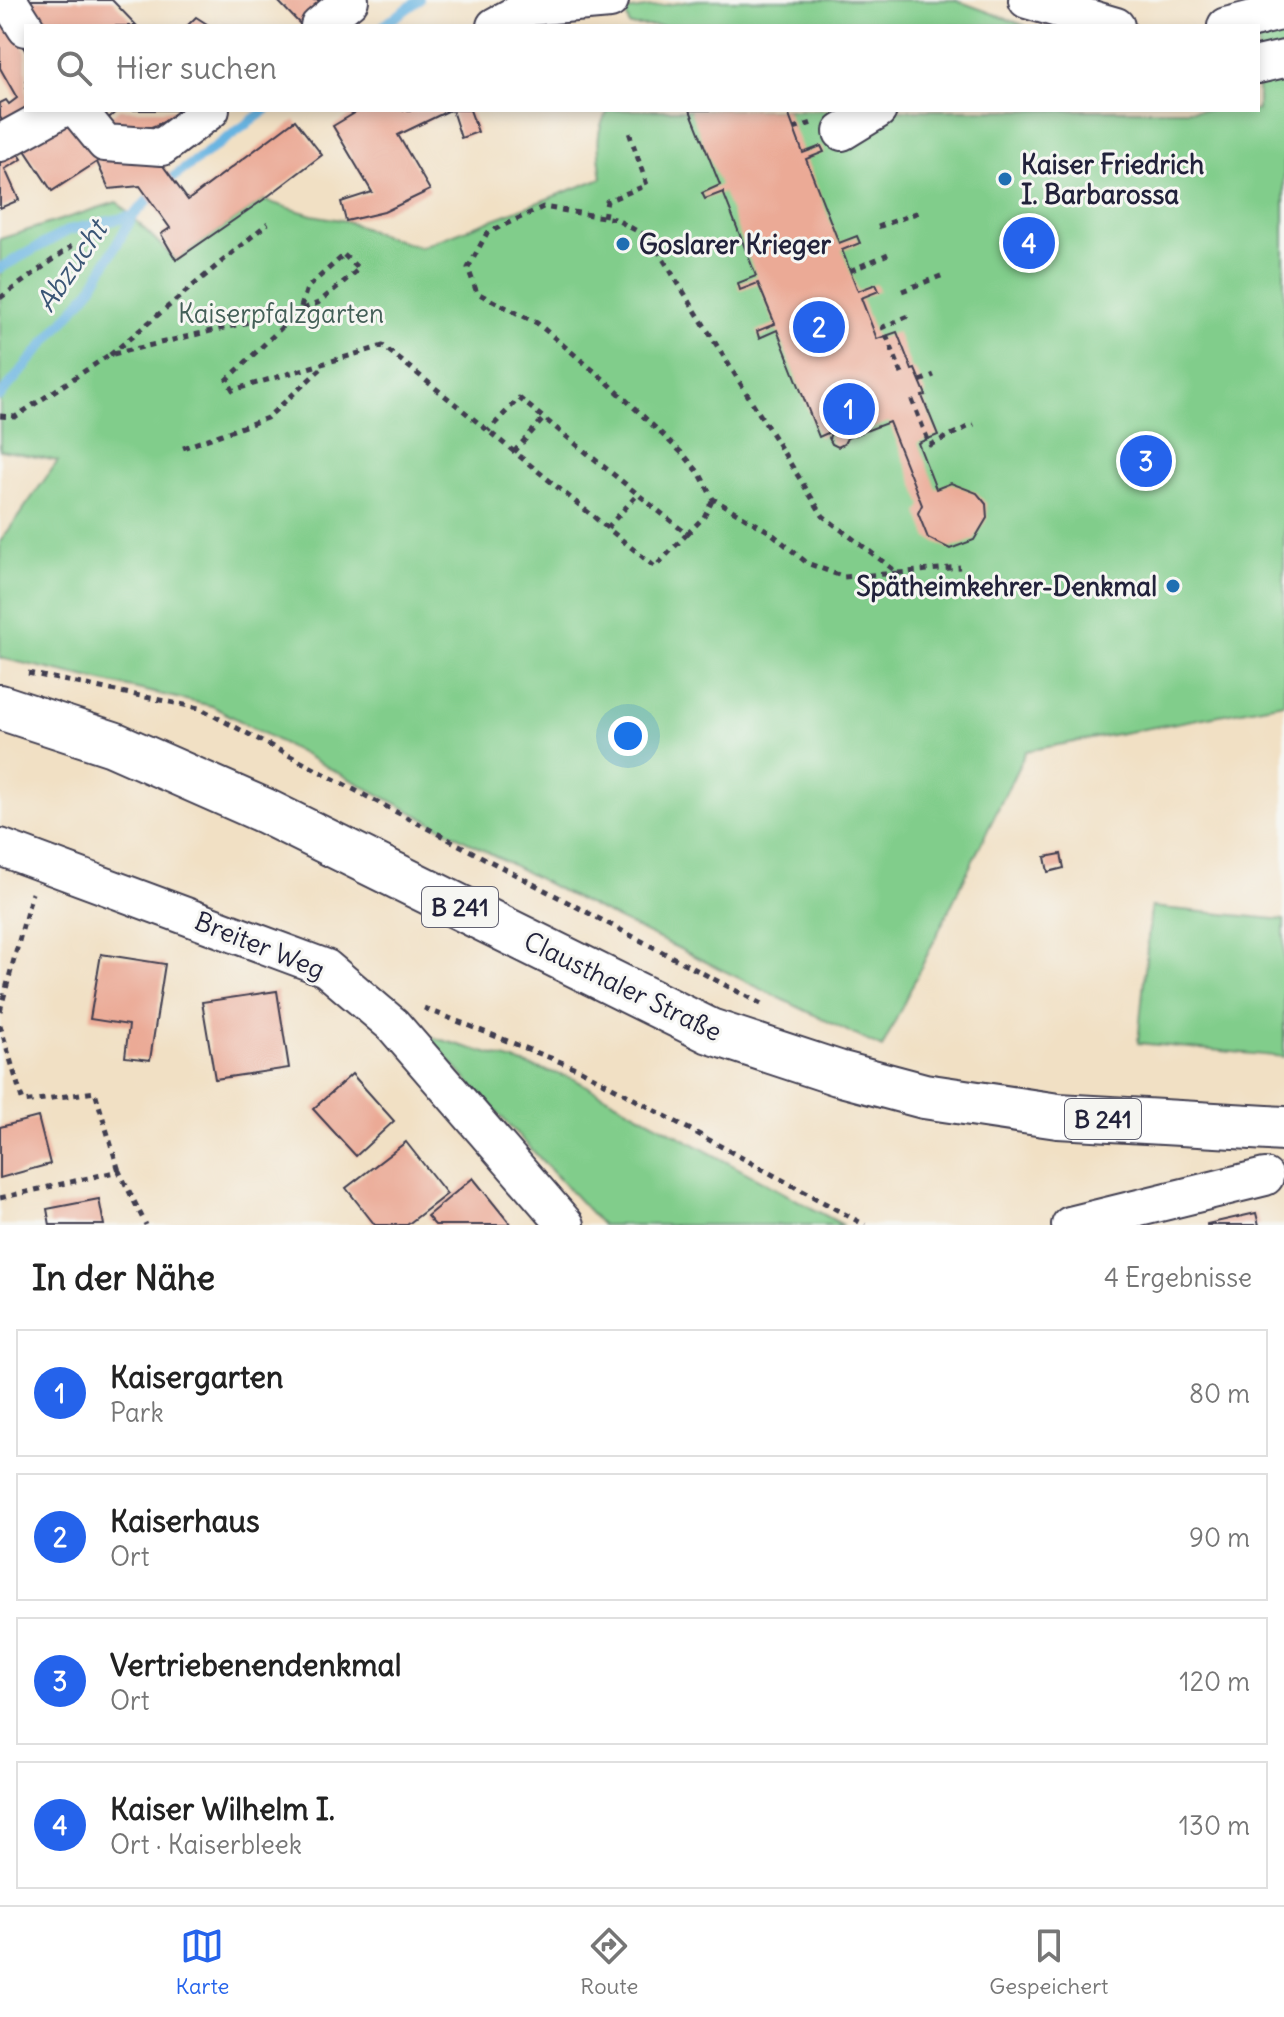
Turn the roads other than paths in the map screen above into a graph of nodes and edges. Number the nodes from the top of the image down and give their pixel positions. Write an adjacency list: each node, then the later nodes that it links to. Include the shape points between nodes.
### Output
1 (350, 0): 6 (street)
2 (610, 0): 4 (street)
3 (1027, 0): 8 (street)
4 (528, 4): 7 (street)
5 (1284, 11): 9 (street)
6 (321, 24)
7 (498, 24)
8 (1109, 24)
9 (1234, 24)
10 (1284, 59): 11 (street)
11 (1260, 65)
12 (56, 112): 17 (street)
13 (80, 112): 14 (street, via 105,143 162,147)
14 (208, 112)
15 (875, 112): 16 (street)
16 (842, 132)
17 (0, 143)
18 (8, 689): 20 (main road, Clausthaler Straße / B 241, via 710,1031 924,1096 1058,1116)
19 (0, 847): 22 (street, Breiter Weg, via 326,968 393,1025)
20 (1284, 1129)
21 (1265, 1177): 23 (street)
22 (566, 1225)
23 (1070, 1225)

